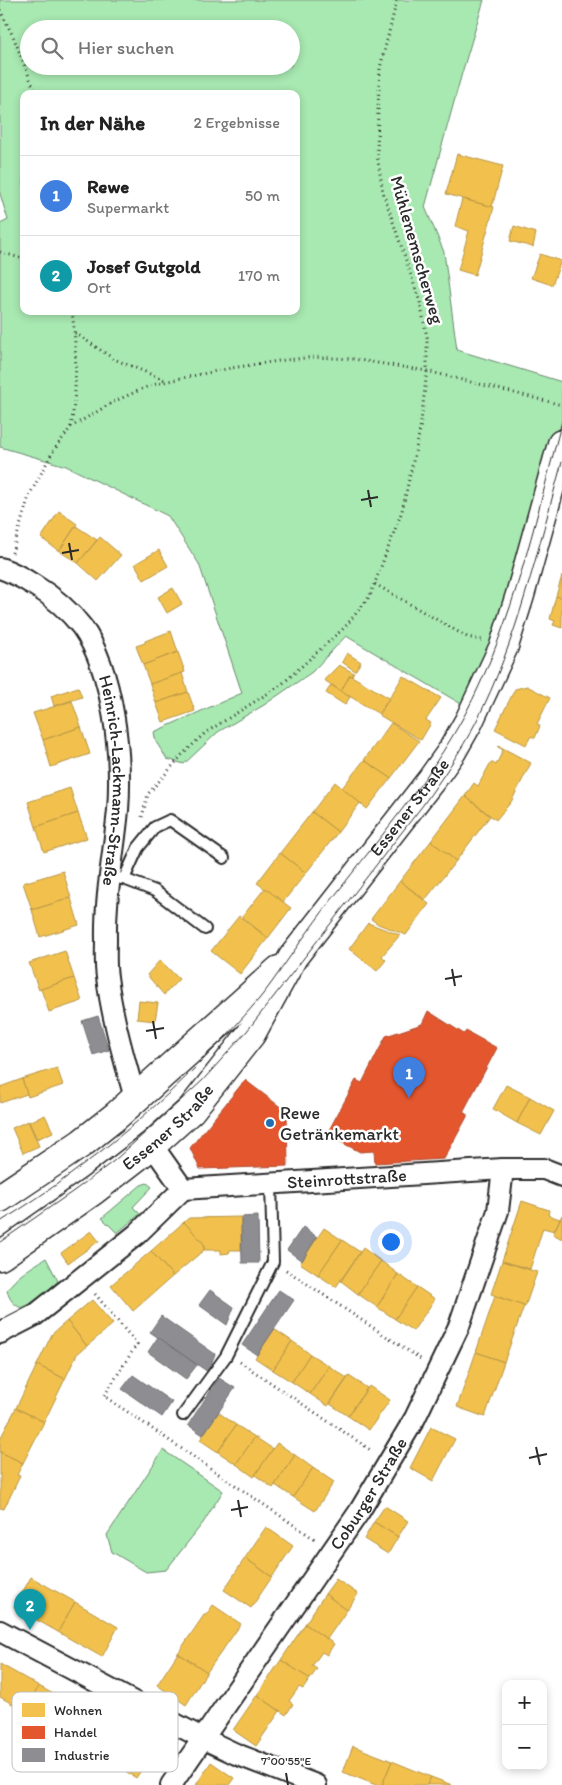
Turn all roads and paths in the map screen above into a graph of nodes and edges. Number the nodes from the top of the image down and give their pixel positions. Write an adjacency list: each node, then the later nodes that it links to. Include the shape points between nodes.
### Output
1 (397, 0): 10 (path, Mühlenemscherweg, via 380,68 377,155 383,192 420,302 427,337)
2 (0, 10): 3 (path)
3 (20, 54)
4 (28, 75): 5 (path)
5 (34, 90)
6 (0, 252): 7 (path)
7 (20, 258)
8 (73, 315): 9 (path)
9 (75, 333): 11 (path, via 114,358); 13 (path, via 76,379)
10 (427, 370): 11 (path, via 315,357 231,368); 12 (path); 16 (path, Mühlenemscherweg, via 420,430 402,511)
11 (168, 381): 13 (path, via 115,401)
12 (562, 405)
13 (71, 427): 15 (path, via 52,453 29,496 18,536)
14 (562, 444): 17 (main road, Essener Straße)
15 (3, 569): 20 (street, Heinrich-Lackmann-Straße, via 45,591 64,607 82,628 106,678 118,749)
16 (375, 584): 17 (path); 18 (path, Mühlenemscherweg, via 370,596 345,627 280,685 205,733 157,783 148,794)
17 (499, 658): 22 (main road, Essener Straße, via 452,751)
18 (138, 848): 19 (lane, via 155,827 170,820); 20 (lane)
19 (224, 858)
20 (117, 879): 21 (lane, via 156,891); 23 (street, Heinrich-Lackmann-Straße, via 106,936 107,976)
21 (205, 929)
22 (293, 958): 23 (main road, Essener Straße); 24 (main road, Essener Straße, via 251,1034 191,1110)
23 (135, 1098): 29 (main road, Essener Straße, via 82,1143)
24 (152, 1145): 28 (street); 30 (main road, Essener Straße)
25 (503, 1169): 26 (street, Steinrottstraße, via 544,1169); 27 (street, Steinrottstraße); 34 (street, Coburger Straße, via 498,1211 459,1326)
26 (562, 1176)
27 (271, 1184): 28 (street, Steinrottstraße); 31 (lane)
28 (183, 1189): 32 (street, via 137,1234 35,1315)
29 (0, 1198)
30 (0, 1256)
31 (272, 1262): 33 (lane); 34 (path)
32 (0, 1333)
33 (226, 1356): 35 (lane); 36 (path, via 236,1359)
34 (438, 1370): 36 (street, Coburger Straße)
35 (183, 1415)
36 (389, 1462): 40 (street, Coburger Straße, via 359,1512)
37 (0, 1631): 38 (street)
38 (115, 1692)
39 (178, 1725): 40 (street)
40 (202, 1738): 41 (street, Coburger Straße); 42 (street)
41 (171, 1785)
42 (316, 1785)

